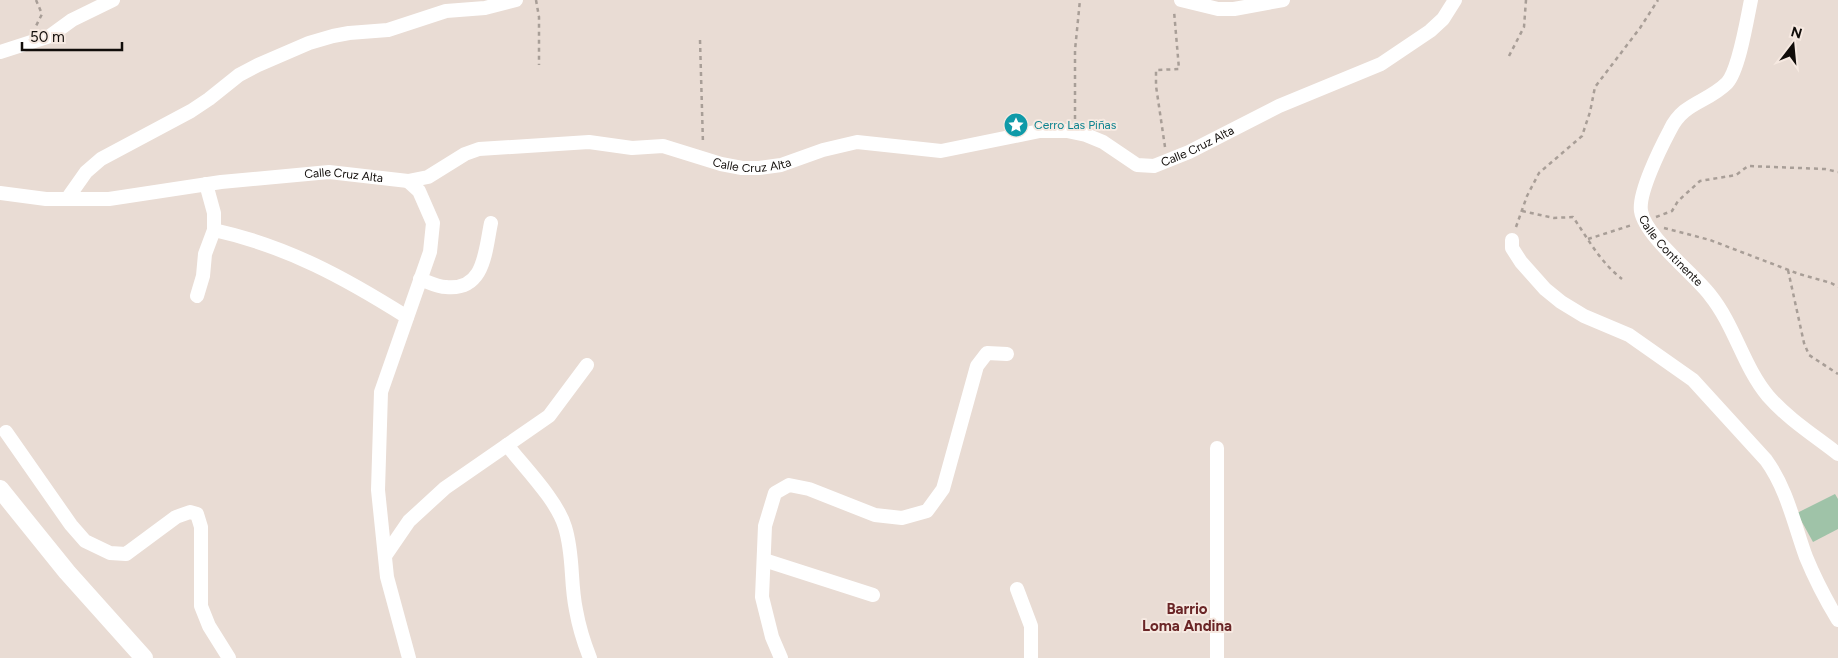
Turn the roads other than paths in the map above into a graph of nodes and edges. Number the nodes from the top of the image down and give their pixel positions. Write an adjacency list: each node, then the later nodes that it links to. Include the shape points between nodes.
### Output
1 (114, 0): 8 (street, via 72,20 50,36)
2 (516, 0): 12 (street, via 484,8 446,11 388,30 333,36 258,65 239,75 192,112 101,159 86,172)
3 (1283, 0): 6 (street, via 1234,9 1218,9)
4 (1455, 0): 9 (street, Calle Cruz Alta, via 1443,19 1430,31 1381,64 1279,106 1154,166 1137,165 1102,142 1075,133 1040,131 941,151 857,142 781,165 758,168 742,168 663,146 632,148 589,142 530,145 465,154 428,177)
5 (1751, 0): 24 (street, Calle Continente, via 1733,75 1719,90 1678,115 1656,160 1641,200 1641,211 1647,226 1723,312 1743,355 1768,396 1787,415)
6 (1205, 3): 7 (street)
7 (1178, 5)
8 (0, 52)
9 (408, 181): 10 (street, Calle Cruz Alta, via 329,172); 16 (street, via 419,191 433,223 430,252)
10 (206, 184): 12 (street, Calle Cruz Alta, via 109,199); 14 (street, via 214,213)
11 (0, 193): 12 (street, Calle Cruz Alta)
12 (67, 200)
13 (491, 223): 16 (street, via 483,263 476,277 464,287 445,288)
14 (214, 230): 17 (street, via 205,254); 18 (street, via 246,237 318,265)
15 (1512, 240): 30 (street, via 1512,248 1521,262 1545,290 1584,316 1629,335 1692,380 1766,460 1776,474 1807,558)
16 (420, 279): 18 (street)
17 (197, 296)
18 (407, 317): 26 (street, via 381,392 378,490)
19 (1008, 354): 27 (street, via 987,353 977,366 943,489 927,510 902,518 875,515 789,485 775,493 765,526)
20 (587, 365): 22 (street, via 549,416)
21 (6, 432): 32 (street, via 70,525 86,541 110,552 126,554 176,517 190,512 197,514 201,527 201,606)
22 (506, 446): 26 (street, via 445,488 409,521); 34 (street, via 551,501 564,525 572,556 575,610)
23 (1217, 448): 37 (street)
24 (1838, 454)
25 (0, 489): 31 (main road, via 67,572)
26 (385, 556): 33 (street)
27 (764, 560): 29 (street); 35 (street, via 762,597)
28 (1018, 589): 36 (street, via 1031,626)
29 (873, 595)
30 (1838, 620)
31 (144, 658)
32 (229, 658)
33 (409, 658)
34 (590, 658)
35 (781, 658)
36 (1031, 658)
37 (1217, 658)

